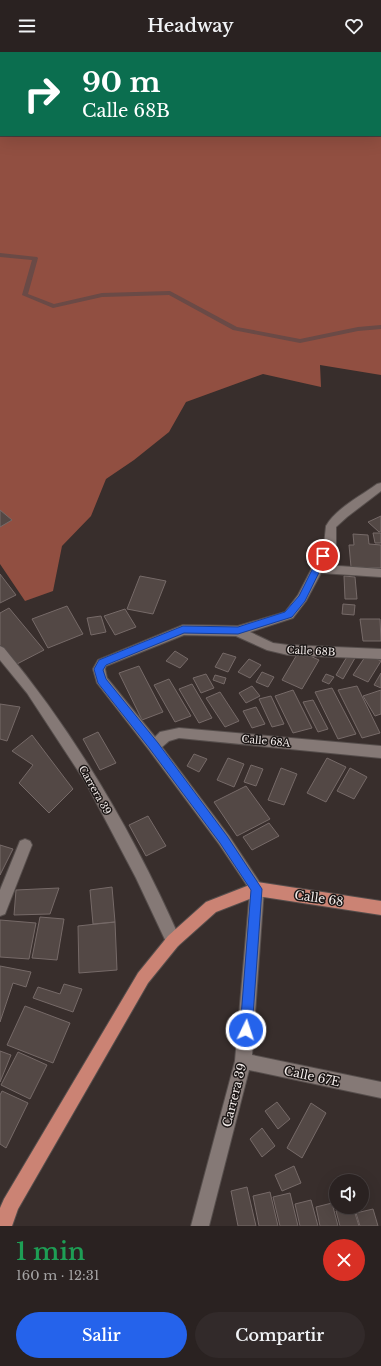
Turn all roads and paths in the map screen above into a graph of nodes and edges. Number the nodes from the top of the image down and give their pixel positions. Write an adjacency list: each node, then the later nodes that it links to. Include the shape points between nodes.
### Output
1 (381, 486): 2 (street, via 331,526 330,544)
2 (316, 569): 3 (street); 4 (street, via 302,598 289,615)
3 (381, 573)
4 (238, 631): 6 (street, Calle 68B, via 271,647 288,650); 7 (street, Calle 68B, via 183,630 102,663 98,669 101,680)
5 (0, 651): 13 (street, Carrera 39, via 31,689 91,779)
6 (381, 654)
7 (154, 746): 8 (street, Calle 68A, via 165,736 179,733); 10 (street)
8 (381, 752)
9 (25, 845): 12 (street)
10 (257, 889): 11 (main road, Calle 68); 13 (main road, via 211,907); 14 (street, Carrera 39)
11 (381, 908)
12 (0, 909)
13 (173, 940): 16 (main road, via 143,978 10,1205)
14 (243, 1062): 15 (street, Calle 67E); 17 (street, Carrera 39)
15 (381, 1090)
16 (2, 1226)
17 (200, 1226)

